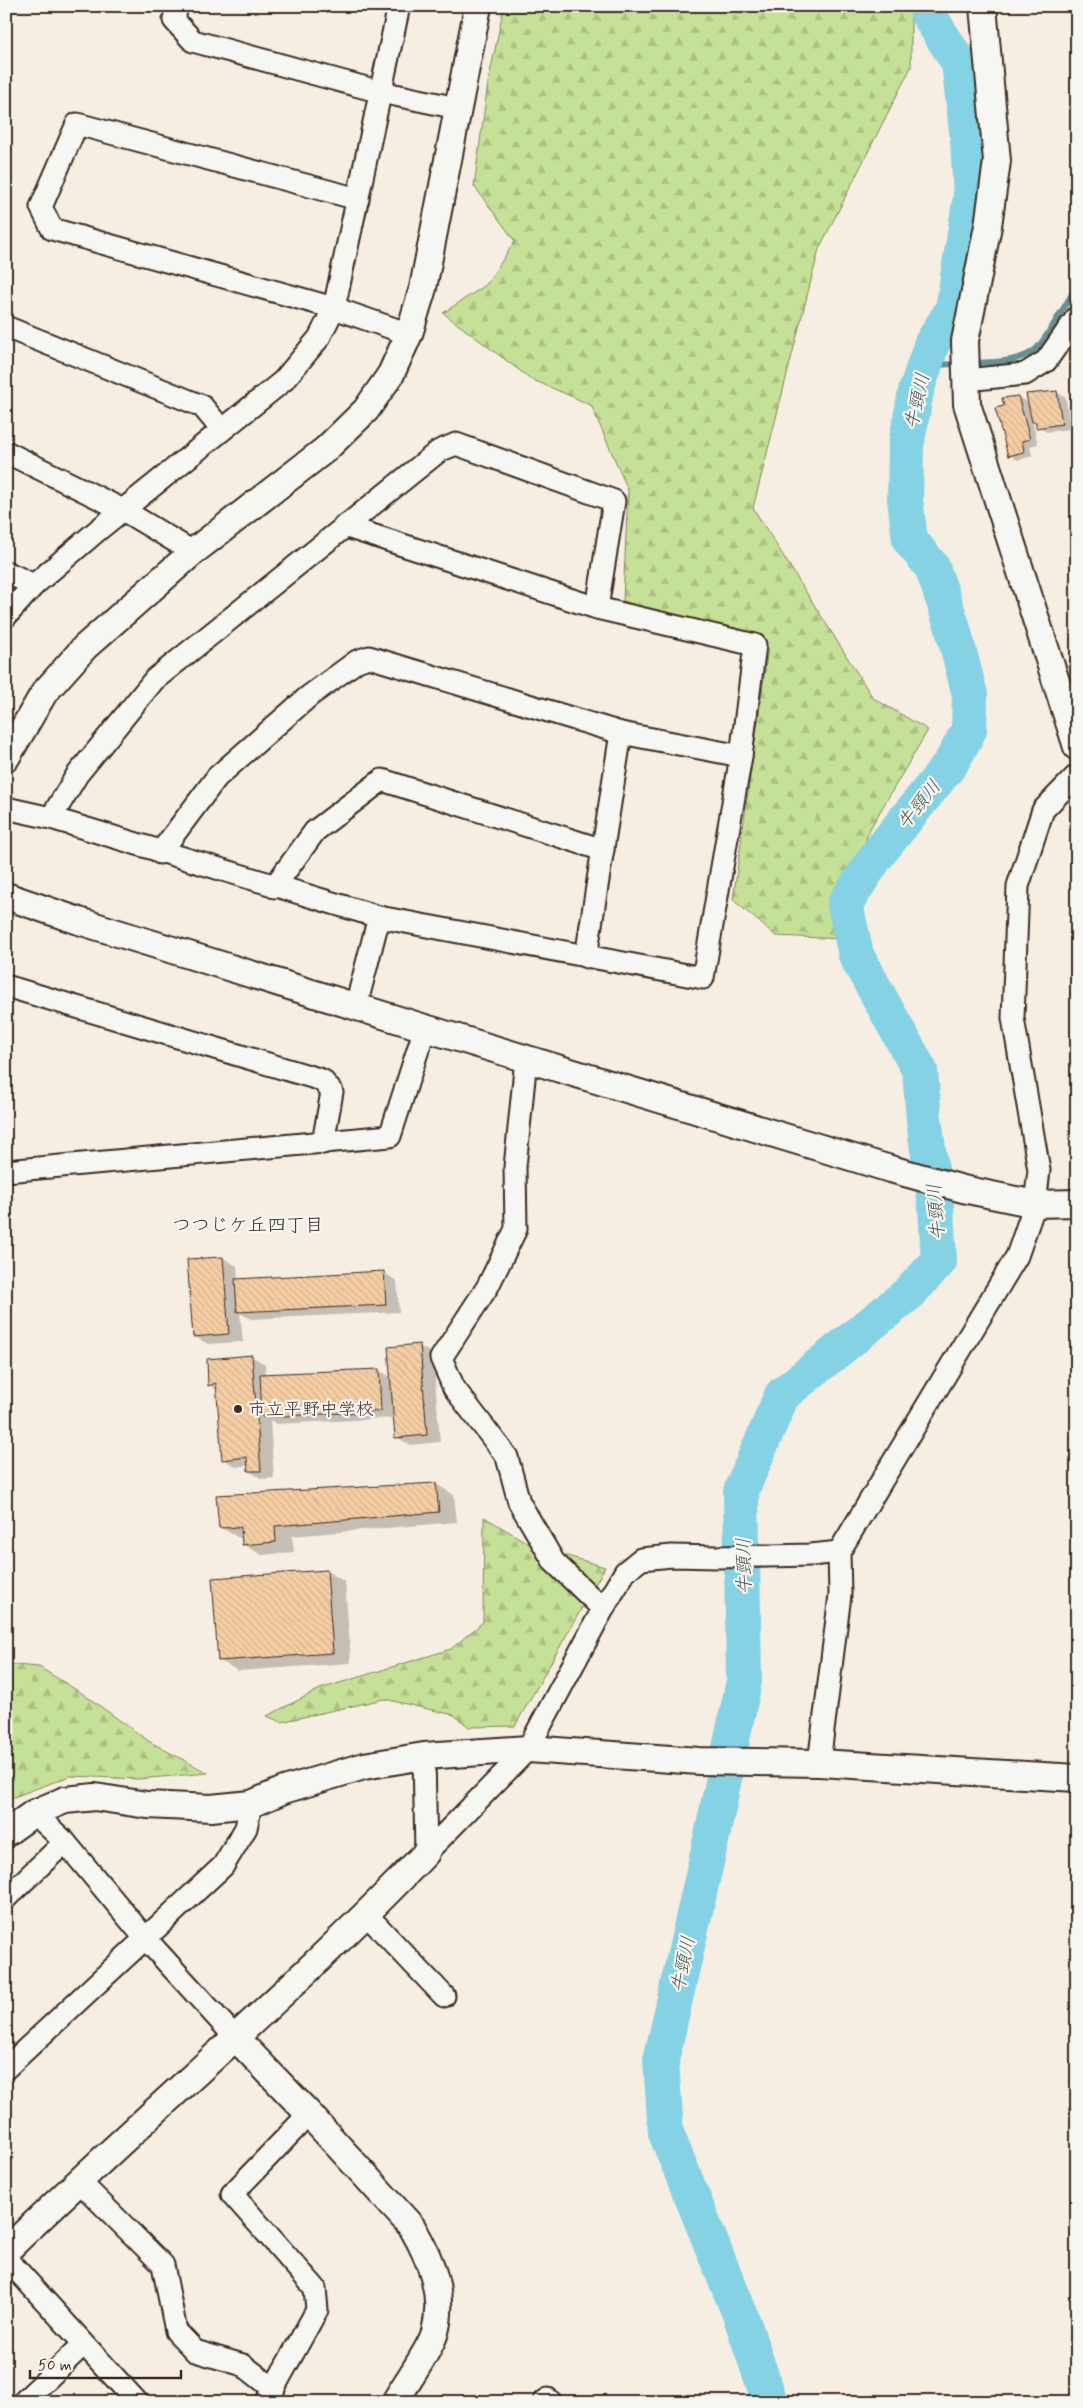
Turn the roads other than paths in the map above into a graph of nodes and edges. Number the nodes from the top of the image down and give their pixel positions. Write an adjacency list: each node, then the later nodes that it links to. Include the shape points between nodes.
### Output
1 (177, 6): 5 (street, via 174,20 193,41)
2 (399, 6): 5 (street)
3 (478, 6): 6 (street)
4 (983, 6): 12 (street, via 997,161 988,226 965,341)
5 (381, 92): 6 (street); 7 (street)
6 (457, 108): 11 (street, via 422,288)
7 (358, 199): 8 (street); 8 (street, via 77,124 41,206 52,229)
8 (334, 308): 11 (street); 13 (street, via 319,338 283,381)
9 (1077, 317): 12 (street, via 1046,361 1025,374)
10 (6, 327): 13 (street, via 202,406)
11 (409, 334): 17 (street, via 391,374 366,410 326,449)
12 (966, 380): 23 (street, via 967,404)
13 (222, 430): 15 (street)
14 (6, 452): 15 (street)
15 (123, 510): 17 (street); 19 (street)
16 (344, 526): 20 (street); 20 (street, via 439,451 456,444 614,501); 28 (street, via 154,680 77,775)
17 (193, 552): 25 (street, via 79,653 44,693)
18 (6, 572): 19 (street)
19 (34, 585): 21 (street)
20 (597, 608): 24 (street, via 755,644)
21 (6, 616)
22 (621, 733): 24 (street); 29 (street); 30 (street, via 370,657 358,661 308,696 217,777)
23 (1077, 747)
24 (741, 756): 34 (street, via 703,978)
25 (6, 758)
26 (1077, 775): 42 (street, via 1043,810 1018,886 1014,1018 1039,1170)
27 (6, 808): 28 (street)
28 (51, 818): 30 (street)
29 (603, 850): 31 (street, via 382,780 315,831); 34 (street)
30 (160, 853): 31 (street)
31 (274, 887): 33 (street)
32 (6, 896): 36 (street)
33 (378, 917): 34 (street); 36 (street)
34 (586, 957)
35 (6, 986): 39 (street, via 322,1080 332,1092)
36 (356, 1006): 37 (street)
37 (425, 1028): 38 (street); 39 (street, via 390,1136)
38 (526, 1059): 42 (street, via 887,1168); 44 (street, via 515,1167 516,1229 488,1286 441,1358 454,1388 507,1457 519,1502 554,1562)
39 (323, 1143): 40 (street)
40 (6, 1171)
41 (1077, 1202): 42 (street)
42 (1035, 1204): 43 (street, via 1017,1256)
43 (839, 1552): 44 (street, via 641,1559 625,1572); 47 (street, via 840,1595)
44 (603, 1609): 45 (street)
45 (528, 1750): 46 (street); 47 (street); 53 (street)
46 (424, 1756): 49 (street, via 364,1766 284,1790); 53 (street)
47 (819, 1763): 48 (street)
48 (1077, 1778)
49 (251, 1804): 50 (street, via 211,1808 147,1805 95,1797 65,1800); 56 (street, via 246,1828 223,1866)
50 (34, 1814): 51 (street); 52 (street)
51 (6, 1833)
52 (65, 1842): 54 (street); 56 (street)
53 (426, 1853): 55 (street)
54 (6, 1898)
55 (367, 1915): 57 (street); 58 (street)
56 (145, 1938): 58 (street); 59 (street)
57 (444, 1996)
58 (235, 2036): 60 (street); 61 (street)
59 (6, 2068)
60 (309, 2114): 65 (street, via 232,2194 314,2288 317,2310); 68 (street, via 412,2227 433,2272 440,2302 435,2334)
61 (78, 2180): 62 (street); 65 (street, via 163,2265 176,2331 195,2351 243,2365)
62 (6, 2251)
63 (6, 2258): 64 (street)
64 (84, 2344): 66 (street); 67 (street)
65 (270, 2395)
66 (23, 2402)
67 (137, 2402)
68 (395, 2402)
69 (544, 2402): 70 (street, via 548,2399)
70 (551, 2402)

